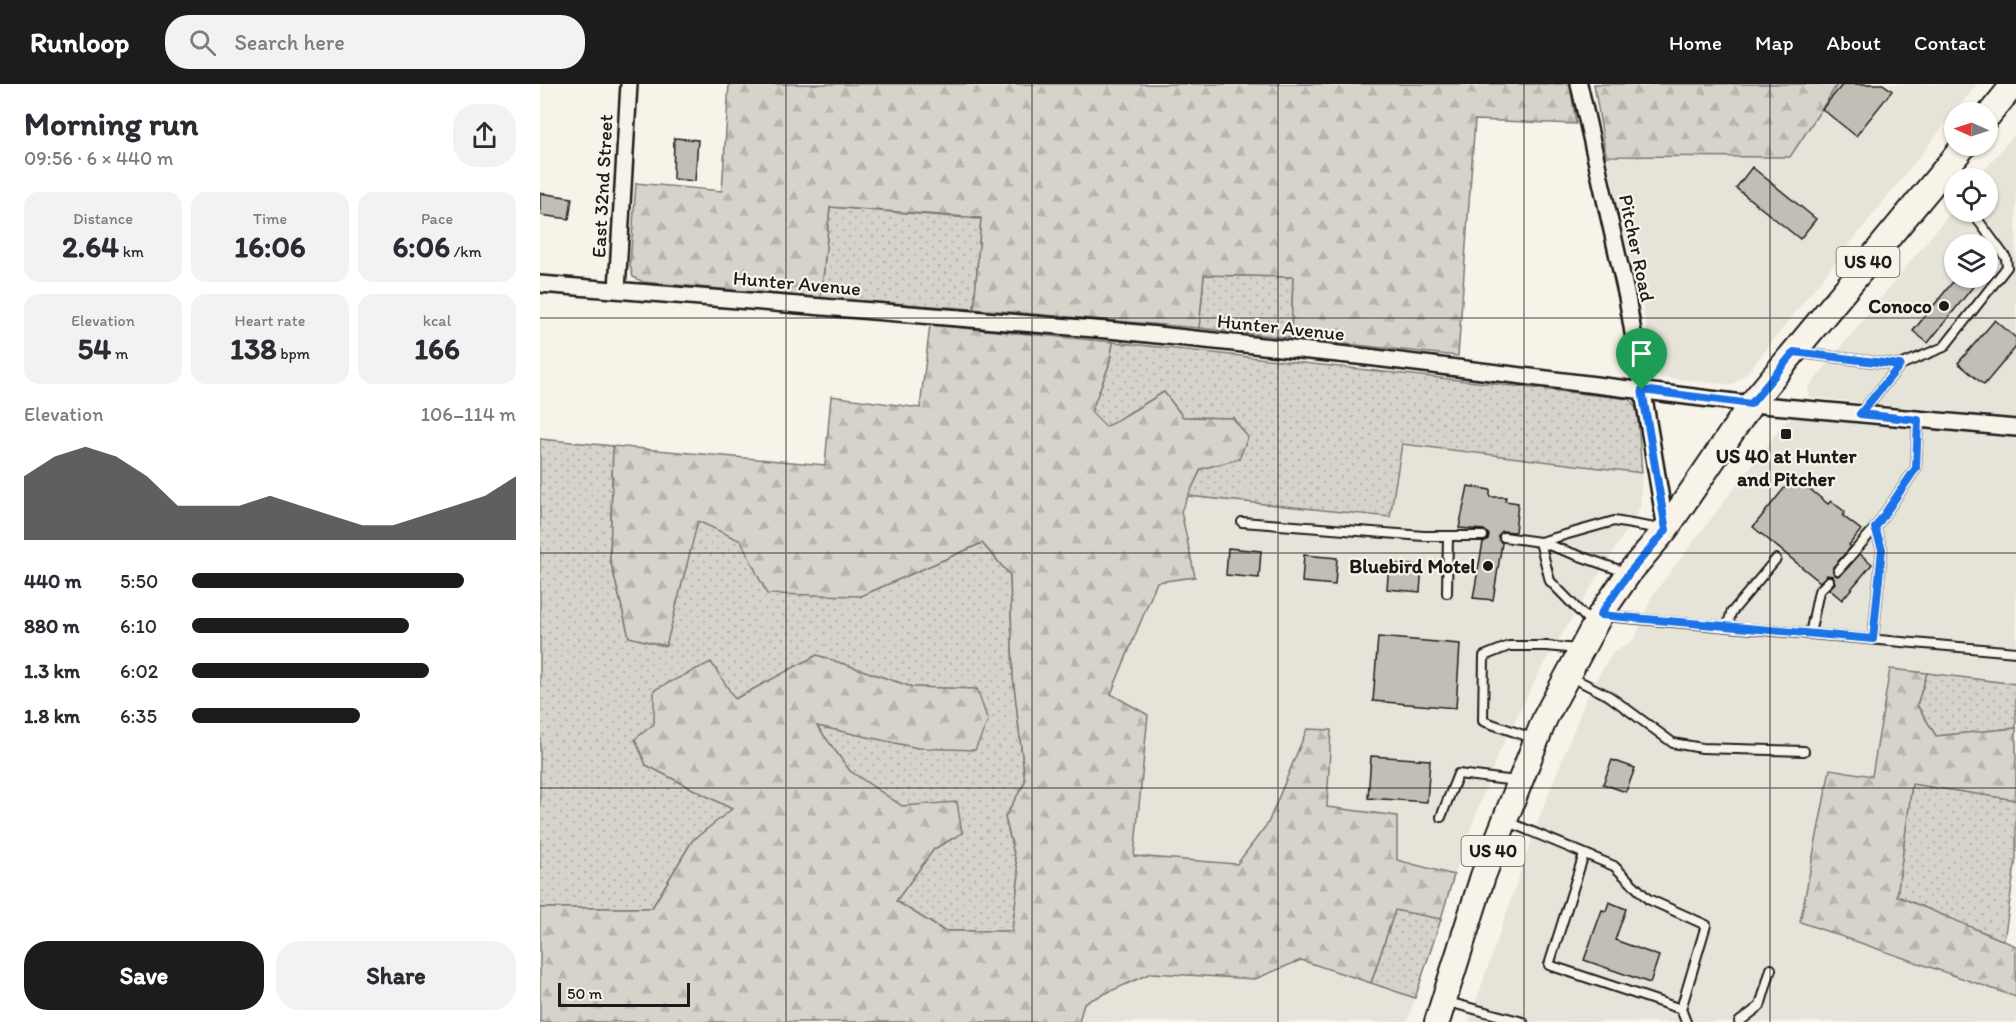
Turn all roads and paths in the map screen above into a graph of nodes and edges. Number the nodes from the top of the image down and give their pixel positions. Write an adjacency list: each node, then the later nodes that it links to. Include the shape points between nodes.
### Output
1 (629, 84): 8 (street, East 32nd Street)
2 (1579, 84): 11 (street, Pitcher Road, via 1628,297)
3 (2014, 84): 4 (main road)
4 (1998, 104)
5 (1944, 184): 9 (main road, US 40)
6 (1979, 222): 10 (lane, via 2006,258 2007,267 1944,347)
7 (540, 284): 8 (street, Hunter Avenue)
8 (618, 290): 11 (street, Hunter Avenue, via 1119,332)
9 (1794, 352): 10 (lane); 12 (main road, US 40)
10 (1900, 365): 13 (lane)
11 (1642, 390): 12 (street, Hunter Avenue); 18 (street, Pitcher Road)
12 (1751, 404): 13 (street, Hunter Avenue); 18 (main road, US 40)
13 (1860, 414): 14 (street, Hunter Avenue)
14 (1918, 420): 15 (street, Hunter Avenue); 17 (lane, via 1916,468)
15 (2016, 429)
16 (1242, 522): 19 (lane)
17 (1875, 528): 24 (lane); 31 (lane, via 1882,549)
18 (1666, 530): 22 (lane, via 1614,521); 25 (main road, US 40)
19 (1448, 536): 20 (lane); 27 (lane)
20 (1483, 536)
21 (1504, 537): 22 (lane)
22 (1540, 542): 25 (lane); 28 (lane, via 1551,581)
23 (1776, 559): 29 (lane, via 1731,613)
24 (1838, 570)
25 (1629, 573): 28 (main road, US 40)
26 (1828, 581): 30 (lane, via 1820,591)
27 (1447, 593)
28 (1597, 621): 29 (lane); 32 (main road, US 40)
29 (1728, 627): 30 (lane)
30 (1810, 634): 31 (lane)
31 (1873, 639): 33 (lane)
32 (1582, 649): 34 (main road, US 40); 35 (lane, via 1509,646 1484,656 1483,722)
33 (2016, 652)
34 (1568, 675): 35 (main road, US 40); 36 (lane, via 1609,696 1673,743 1702,748)
35 (1537, 739): 37 (main road, US 40)
36 (1804, 751)
37 (1520, 782): 38 (lane, via 1458,774); 39 (main road, US 40)
38 (1441, 817)
39 (1505, 820): 40 (lane); 43 (main road, US 40)
40 (1584, 854): 42 (lane, via 1614,866 1648,899 1706,925); 42 (lane, via 1549,965)
41 (1770, 969): 46 (lane, via 1760,1006)
42 (1681, 1009): 45 (lane)
43 (1440, 1012): 44 (lane)
44 (1523, 1022)
45 (1686, 1022)
46 (1739, 1022)

